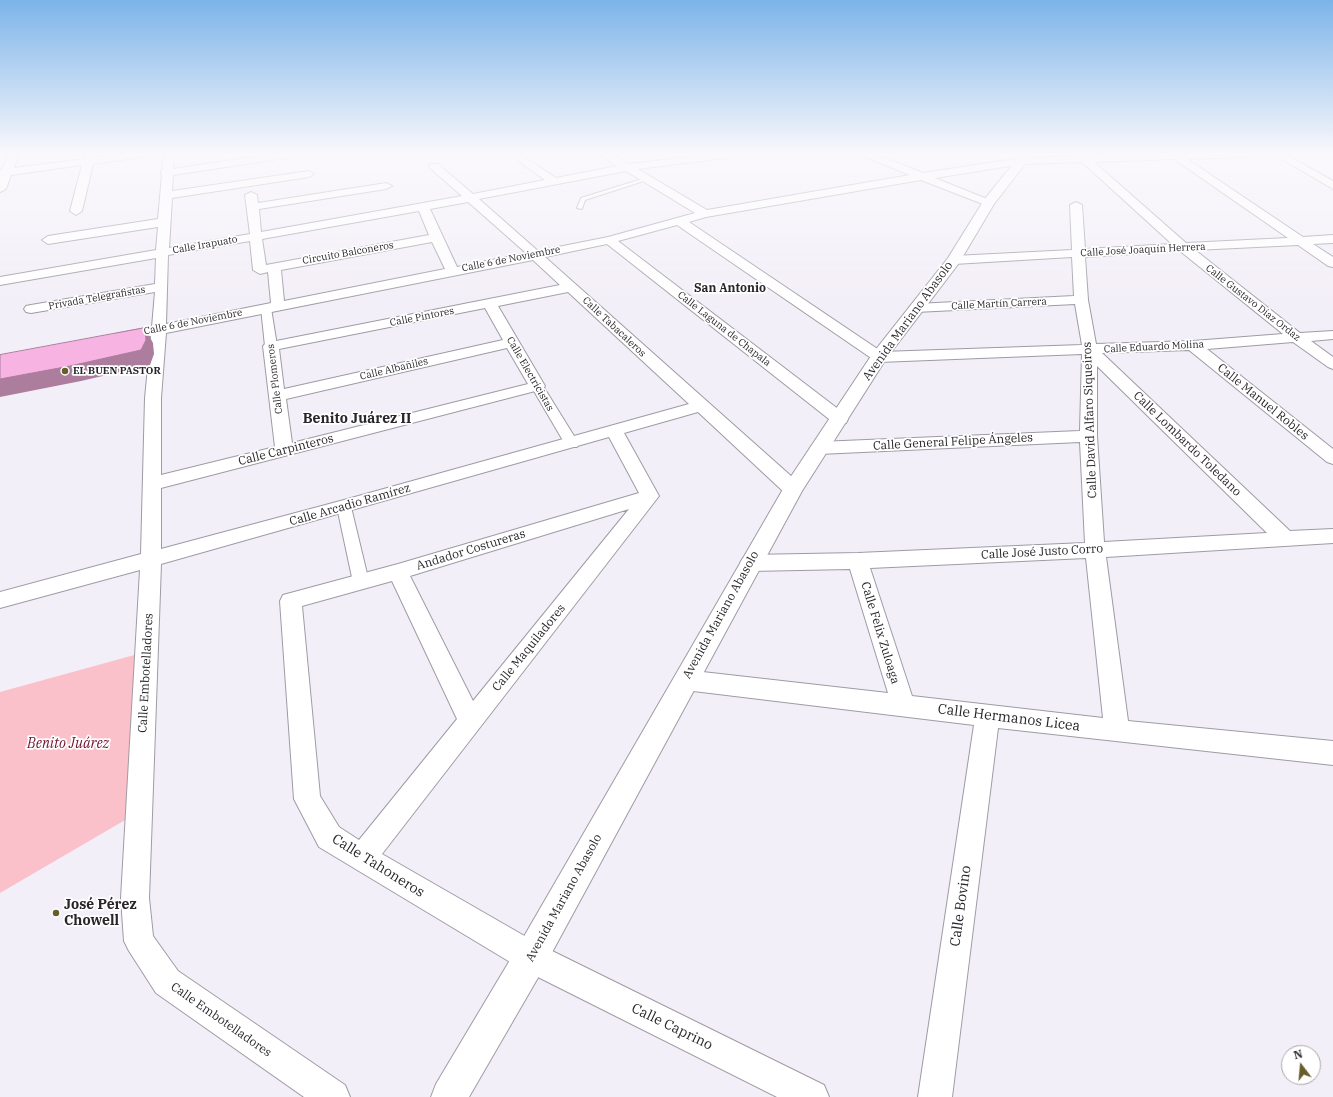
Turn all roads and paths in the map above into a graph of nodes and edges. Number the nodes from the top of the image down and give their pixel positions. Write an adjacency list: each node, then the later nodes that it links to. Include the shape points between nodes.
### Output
1 (77, 205): 15 (street)
2 (165, 205): 19 (street, Calle Embotelladores)
3 (264, 205): 13 (street)
4 (395, 205): 16 (street)
5 (432, 205): 14 (street, Calle Irapuato)
6 (480, 205): 29 (street, Calle Tabacaleros)
7 (690, 205): 17 (street)
8 (755, 205): 17 (street, Calle 6 de Noviembre)
9 (987, 205): 30 (street, Avenida Mariano Abasolo)
10 (1136, 205): 26 (street, Calle Gustavo Díaz Ordaz)
11 (1248, 205): 25 (street)
12 (1076, 206): 28 (street, Calle David Alfaro Siqueiros)
13 (252, 207): 20 (street)
14 (422, 207): 16 (street, Calle Irapuato); 21 (street)
15 (76, 211)
16 (398, 211): 20 (street, Calle Irapuato)
17 (705, 214): 18 (street, Calle 6 de Noviembre)
18 (679, 221): 24 (street, Calle 6 de Noviembre); 50 (street)
19 (164, 222): 23 (street); 27 (street, Calle Embotelladores)
20 (255, 236): 27 (street, Calle Irapuato); 32 (street, Circuito Balconeros, via 260,270)
21 (437, 237): 32 (street, Circuito Balconeros); 33 (street)
22 (1333, 239): 25 (street, Calle José Joaquín Herrera)
23 (48, 240)
24 (609, 240): 29 (street, Calle 6 de Noviembre); 55 (street, Calle Laguna de Chapala)
25 (1300, 240): 26 (street, Calle José Joaquín Herrera); 31 (street)
26 (1184, 248): 28 (street, Calle José Joaquín Herrera); 44 (street, Calle Gustavo Díaz Ordaz)
27 (162, 252): 34 (street, Calle Irapuato); 35 (street, Calle Embotelladores)
28 (1078, 253): 30 (street, Calle José Joaquín Herrera); 37 (street, Calle David Alfaro Siqueiros)
29 (537, 255): 33 (street, Calle 6 de Noviembre); 36 (street, Calle Tabacaleros)
30 (954, 260): 40 (street, Avenida Mariano Abasolo)
31 (1333, 263)
32 (274, 267): 39 (street, Calle Plomeros)
33 (452, 271): 39 (street, Calle 6 de Noviembre)
34 (0, 281)
35 (162, 286): 41 (street, Privada Telegrafistas); 42 (street, Calle Embotelladores)
36 (572, 287): 38 (street, Calle Pintores); 54 (street, Calle Tabacaleros)
37 (1081, 300): 40 (street, Calle Martín Carrera); 49 (street, Calle David Alfaro Siqueiros)
38 (490, 304): 46 (street, Calle Electricistas); 48 (street, Calle Pintores)
39 (272, 307): 42 (street, Calle 6 de Noviembre); 48 (street, Calle Plomeros)
40 (916, 308): 50 (street, Avenida Mariano Abasolo)
41 (31, 309)
42 (158, 329): 45 (street, Calle 6 de Noviembre); 62 (street, Calle Embotelladores, via 153,398)
43 (1333, 335): 44 (street, Calle Eduardo Molina)
44 (1297, 338): 47 (street, Calle Eduardo Molina); 51 (street, Calle Gustavo Díaz Ordaz)
45 (105, 340)
46 (512, 342): 52 (street, Calle Electricistas); 53 (street, Calle Albañiles)
47 (1193, 345): 49 (street, Calle Eduardo Molina); 61 (street, Calle Manuel Robles)
48 (271, 346): 53 (street, Calle Plomeros)
49 (1090, 350): 50 (street, Calle Eduardo Molina); 57 (street, Calle David Alfaro Siqueiros); 67 (street, Calle Lombardo Toledano)
50 (879, 358): 55 (street, Avenida Mariano Abasolo)
51 (1333, 364)
52 (537, 386): 58 (street, Calle Electricistas); 60 (street, Calle Carpinteros)
53 (277, 396): 60 (street, Calle Plomeros)
54 (700, 406): 56 (street, Calle Arcadio Ramírez); 63 (street, Calle Tabacaleros)
55 (840, 419): 59 (street, Avenida Mariano Abasolo)
56 (614, 431): 58 (street, Calle Arcadio Ramírez); 64 (street)
57 (1088, 436): 59 (street, Calle General Felipe Ángeles); 68 (street, Calle David Alfaro Siqueiros)
58 (572, 444): 65 (street, Calle Arcadio Ramírez)
59 (819, 448): 63 (street, Avenida Mariano Abasolo)
60 (284, 450): 62 (street, Calle Carpinteros)
61 (1333, 458)
62 (152, 484): 69 (street, Calle Embotelladores)
63 (793, 489): 71 (street, Avenida Mariano Abasolo)
64 (650, 496): 72 (street, Andador Costureras); 79 (street, Calle Maquiladores)
65 (344, 507): 69 (street, Calle Arcadio Ramírez); 73 (street)
66 (1333, 536): 67 (street, Calle José Justo Corro)
67 (1285, 538): 68 (street, Calle José Justo Corro)
68 (1095, 550): 70 (street, Calle José Justo Corro); 80 (street, Calle David Alfaro Siqueiros)
69 (151, 560): 74 (street, Calle Arcadio Ramírez); 84 (street, Calle Embotelladores, via 136,898 139,941 167,982)
70 (858, 561): 71 (street, Calle José Justo Corro); 77 (street, Calle Felix Zuloaga)
71 (750, 563): 76 (street, Avenida Mariano Abasolo)
72 (398, 572): 73 (street, Andador Costureras); 79 (street)
73 (361, 582): 75 (street, Andador Costureras)
74 (0, 600)
75 (291, 601): 82 (street, Calle Tahoneros, via 307,799 329,837)
76 (685, 680): 77 (street, Calle Hermanos Licea); 83 (street, Avenida Mariano Abasolo)
77 (903, 705): 78 (street, Calle Hermanos Licea)
78 (987, 716): 80 (street, Calle Hermanos Licea); 87 (street, Calle Bovino)
79 (470, 720): 82 (street, Calle Maquiladores)
80 (1117, 731): 81 (street, Calle Hermanos Licea)
81 (1333, 753)
82 (362, 858): 83 (street, Calle Tahoneros)
83 (531, 957): 85 (street, Avenida Mariano Abasolo); 86 (street, Calle Caprino)
84 (333, 1097)
85 (448, 1097)
86 (812, 1097)
87 (935, 1097)

